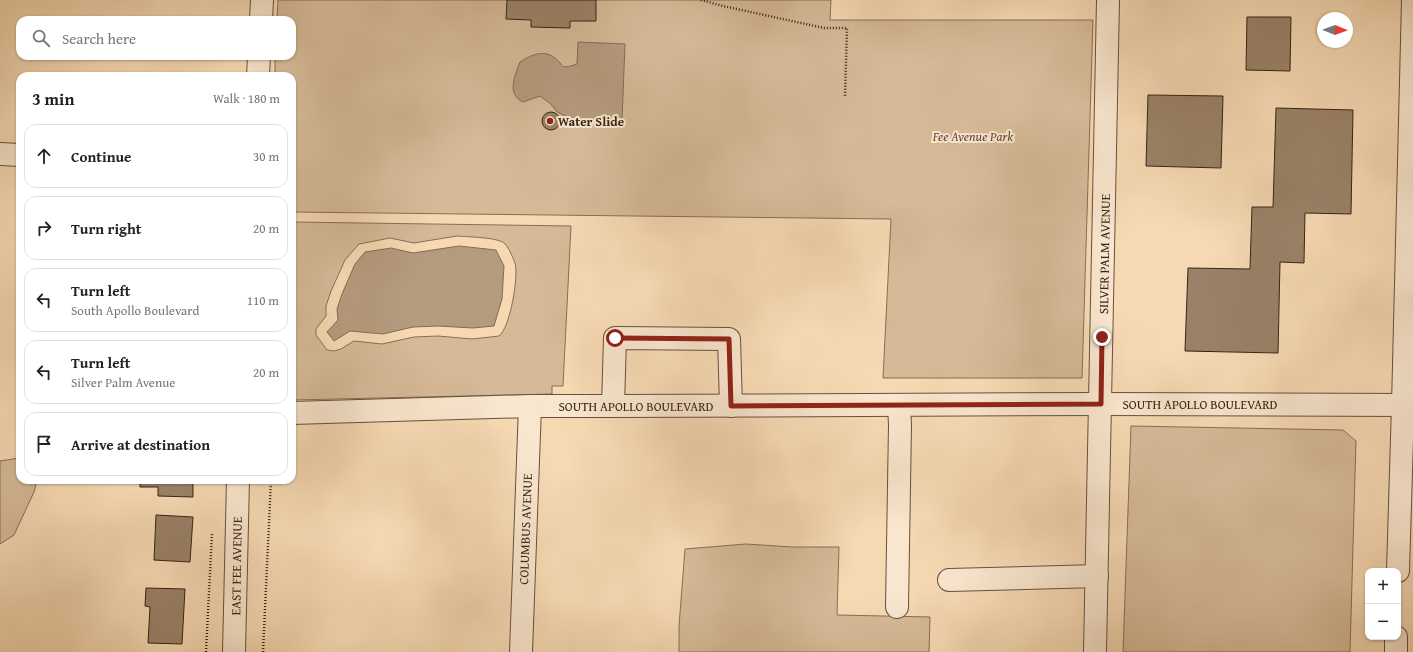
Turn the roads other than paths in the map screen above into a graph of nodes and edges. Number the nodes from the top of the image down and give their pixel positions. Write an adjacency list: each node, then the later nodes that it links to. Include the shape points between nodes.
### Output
1 (262, 0): 4 (street)
2 (1108, 0): 12 (street, SILVER PALM AVENUE)
3 (1413, 0): 7 (street)
4 (261, 16)
5 (259, 60): 6 (street)
6 (258, 72)
7 (1412, 107): 10 (street)
8 (0, 154): 9 (street)
9 (16, 155)
10 (1409, 307): 13 (street)
11 (899, 404): 12 (street, SOUTH APOLLO BOULEVARD); 16 (street, SOUTH APOLLO BOULEVARD); 22 (street)
12 (1101, 404): 13 (street, SOUTH APOLLO BOULEVARD); 20 (street, SILVER PALM AVENUE)
13 (1408, 405): 19 (street)
14 (530, 406): 15 (street, SOUTH APOLLO BOULEVARD); 17 (street, SOUTH APOLLO BOULEVARD); 25 (street, COLUMBUS AVENUE)
15 (613, 406): 16 (street, SOUTH APOLLO BOULEVARD); 16 (street, via 615,338 729,339)
16 (731, 406)
17 (296, 413)
18 (238, 484): 24 (street, EAST FEE AVENUE)
19 (1398, 568)
20 (1097, 576): 21 (street); 26 (street, SILVER PALM AVENUE)
21 (949, 580)
22 (897, 607)
23 (1396, 640): 27 (street)
24 (234, 652)
25 (521, 652)
26 (1095, 652)
27 (1396, 652)

